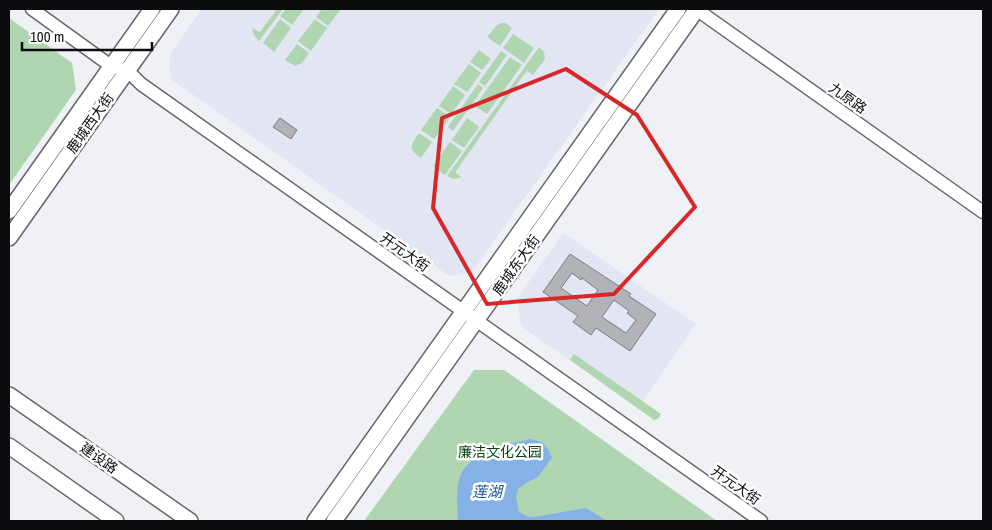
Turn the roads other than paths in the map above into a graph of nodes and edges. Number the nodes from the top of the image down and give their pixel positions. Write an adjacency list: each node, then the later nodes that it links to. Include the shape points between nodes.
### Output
1 (32, 9): 6 (street, 开元大街)
2 (152, 9): 6 (main road, 鹿城西大街)
3 (171, 9): 7 (main road, 鹿城西大街)
4 (678, 9): 11 (main road, 鹿城东大街)
5 (697, 9): 9 (street, 九原路); 11 (main road, 鹿城东大街)
6 (111, 66): 7 (street, 开元大街); 8 (main road, 鹿城西大街)
7 (127, 70): 10 (main road, 鹿城西大街); 11 (street, 开元大街, via 141,84)
8 (9, 211)
9 (983, 212)
10 (9, 238)
11 (470, 316): 16 (main road, 鹿城东大街); 17 (main road, 鹿城东大街); 18 (street, 开元大街)
12 (9, 395): 15 (main road, 建设路)
13 (9, 446): 14 (main road)
14 (116, 521)
15 (190, 521)
16 (315, 521)
17 (334, 521)
18 (761, 521)

